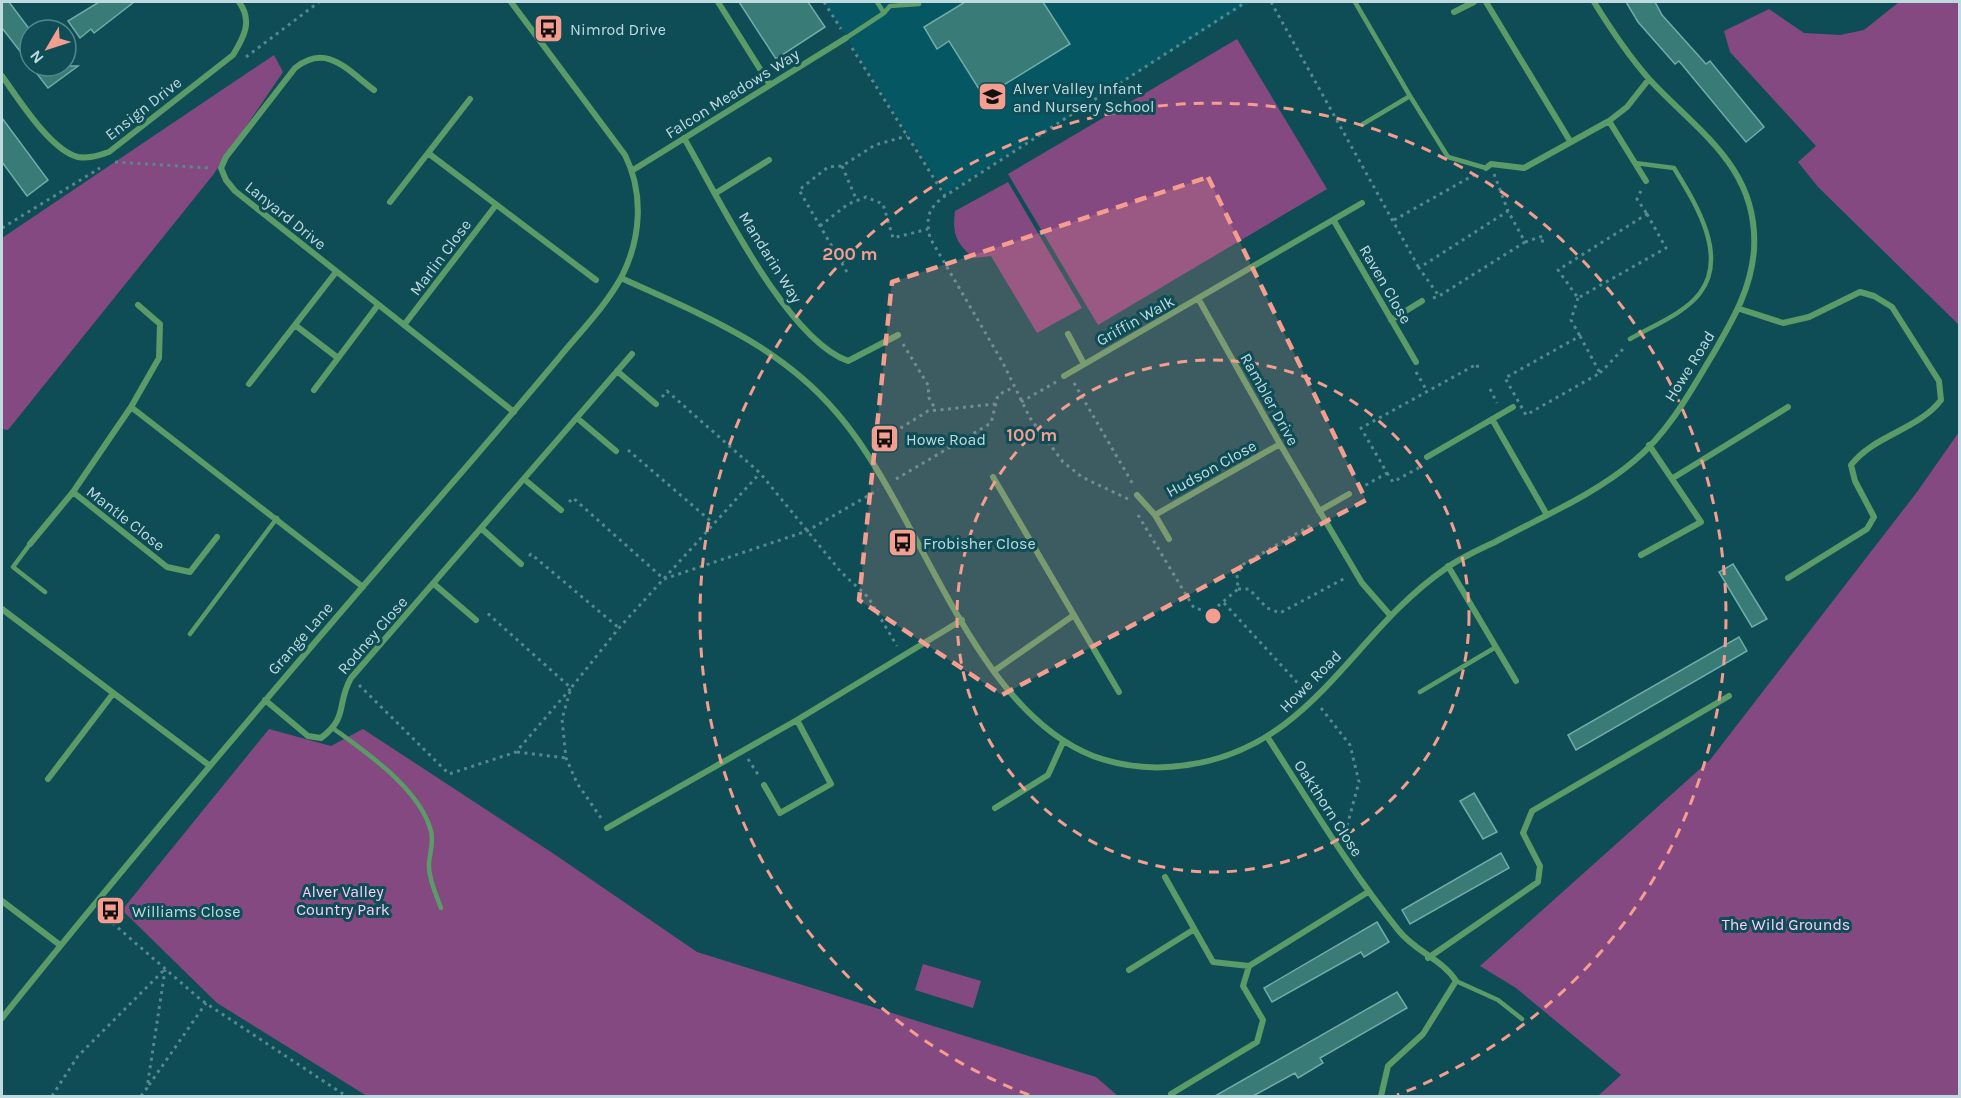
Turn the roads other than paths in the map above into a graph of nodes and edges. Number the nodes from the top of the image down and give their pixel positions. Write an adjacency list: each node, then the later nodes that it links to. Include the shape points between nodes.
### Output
1 (239, 2): 13 (street, Ensign Drive, via 247,22 245,37 233,55 109,152 92,158 76,157 61,148)
2 (511, 2): 27 (street)
3 (718, 2): 15 (street)
4 (877, 2): 11 (lane)
5 (1355, 2): 17 (lane)
6 (1474, 2): 10 (street)
7 (1486, 2): 22 (street)
8 (1594, 2): 14 (street, Howe Road)
9 (919, 4): 11 (lane, via 890,6)
10 (1454, 12)
11 (884, 13): 12 (lane)
12 (846, 38): 15 (street, Falcon Meadows Way)
13 (2, 77)
14 (1649, 79): 19 (street, via 1628,106); 41 (street, Howe Road, via 1703,129 1726,157 1744,190 1753,220 1754,249)
15 (770, 85): 21 (street, Falcon Meadows Way)
16 (374, 90): 34 (street, Lanyard Drive, via 330,58 318,55 306,59 233,146 221,168 235,191)
17 (1410, 96): 20 (lane); 26 (lane, via 1448,157)
18 (470, 99): 23 (street)
19 (1609, 121): 22 (street); 25 (street)
20 (1363, 124)
21 (684, 138): 27 (street, Falcon Meadows Way); 29 (street, Mandarin Way)
22 (1570, 141): 26 (street, via 1524,168)
23 (428, 153): 30 (street); 32 (street)
24 (769, 160): 29 (street)
25 (1635, 163): 28 (street); 47 (lane, via 1674,168 1702,215 1710,253 1701,292)
26 (1489, 166)
27 (633, 170): 35 (street, via 638,230)
28 (1646, 181)
29 (716, 193): 46 (street, Mandarin Way, via 781,304 835,357 848,361)
30 (390, 202)
31 (1362, 203): 33 (street)
32 (496, 205): 36 (street); 44 (street, Marlin Close)
33 (1334, 221): 37 (street); 42 (street, Raven Close)
34 (336, 272): 40 (street, Lanyard Drive); 43 (street)
35 (621, 278): 60 (street, Grange Lane); 93 (street, Howe Road, via 737,331 815,388 866,450)
36 (596, 280)
37 (1199, 300): 51 (street, Griffin Walk); 63 (street, Rambler Drive)
38 (1422, 302): 42 (street)
39 (138, 305): 58 (street, Mantle Close, via 160,324 159,358)
40 (378, 305): 44 (street, Lanyard Drive); 49 (street)
41 (1740, 309): 64 (street, Howe Road, via 1683,404); 85 (street, via 1783,323 1809,317 1860,292 1874,296 1892,307 1939,381 1941,400 1931,413 1860,453 1851,465 1874,518 1867,529)
42 (1391, 320): 50 (street, Raven Close)
43 (295, 325): 49 (street); 54 (street)
44 (404, 325): 60 (street, Lanyard Drive)
45 (1068, 334): 51 (street, Griffin Walk)
46 (898, 335)
47 (1630, 339)
48 (632, 354): 52 (street, Rodney Close)
49 (338, 358): 55 (street)
50 (1416, 362)
51 (1084, 364): 53 (street, Griffin Walk)
52 (617, 371): 56 (street); 61 (street, Rodney Close)
53 (1064, 376)
54 (249, 384)
55 (314, 390)
56 (656, 404)
57 (1788, 406): 68 (street)
58 (131, 407): 70 (street, Mantle Close); 77 (street)
59 (1513, 407): 62 (street)
60 (514, 412): 87 (street, Grange Lane)
61 (577, 418): 65 (street); 69 (street, Rodney Close)
62 (1492, 419): 66 (street); 76 (street)
63 (1280, 444): 74 (street, Rambler Drive); 75 (street, Hudson Close)
64 (1649, 445): 68 (street); 76 (street, Howe Road, via 1636,459)
65 (616, 451)
66 (1427, 457)
67 (993, 477): 90 (street)
68 (1672, 478): 82 (street, via 1701,522)
69 (524, 479): 73 (street); 78 (street, Rodney Close)
70 (73, 492): 79 (street, Mantle Close, via 167,567 190,572); 81 (street, Mantle Close)
71 (1350, 494): 74 (street)
72 (1137, 495): 75 (street, Hudson Close)
73 (561, 510)
74 (1319, 511): 91 (street, Rambler Drive, via 1356,572)
75 (1155, 515): 80 (street, Hudson Close)
76 (1547, 515): 84 (street, Howe Road)
77 (277, 518): 87 (street); 94 (lane)
78 (482, 529): 83 (street); 86 (street, Rodney Close)
79 (217, 537)
80 (1168, 539)
81 (30, 544): 88 (lane, via 13,567)
82 (1641, 555)
83 (520, 564)
84 (1448, 566): 91 (street, Howe Road); 95 (street)
85 (1788, 578)
86 (434, 584): 92 (street); 104 (street, Rodney Close, via 351,678 342,694 342,714)
87 (363, 586): 102 (street, Grange Lane)
88 (45, 592)
89 (2, 609): 100 (street)
90 (1074, 615): 96 (street); 98 (street)
91 (1390, 615): 105 (street, Howe Road, via 1319,694)
92 (476, 620)
93 (962, 620): 96 (street, Howe Road); 103 (street)
94 (190, 634)
95 (1496, 647): 97 (street); 99 (lane)
96 (994, 671): 106 (street, Howe Road, via 1026,709)
97 (1516, 681)
98 (1119, 692)
99 (1420, 692)
100 (112, 694): 107 (street); 108 (street)
101 (1728, 696): 118 (street, via 1532,811 1523,833 1540,866 1538,882)
102 (265, 700): 104 (street, via 308,736 321,738); 107 (street, Grange Lane)
103 (797, 720): 109 (street, via 831,784 780,813); 111 (street)
104 (334, 729): 115 (lane, via 396,778 420,809 431,831 429,865)
105 (1268, 738): 106 (street, Howe Road, via 1231,756 1167,768 1129,766 1095,757); 113 (street, Oakthorn Close)
106 (1063, 741): 110 (street, via 1048,775)
107 (210, 766): 117 (street, Grange Lane)
108 (48, 779)
109 (764, 784)
110 (995, 808)
111 (607, 828)
112 (1165, 877): 116 (street)
113 (1368, 892): 118 (street, Oakthorn Close, via 1406,940); 119 (street)
114 (2, 901): 117 (street)
115 (441, 908)
116 (1193, 930): 119 (street, via 1213,963); 120 (street)
117 (60, 945): 122 (street, Grange Lane)
118 (1428, 958): 121 (street, Oakthorn Close, via 1448,969)
119 (1249, 966): 124 (street, via 1243,986 1263,1020 1257,1042)
120 (1129, 970)
121 (1456, 981): 123 (lane, via 1498,1000); 125 (street, via 1423,1034 1388,1066)
122 (2, 1018)
123 (1522, 1019)
124 (1171, 1094)
125 (1382, 1096)

